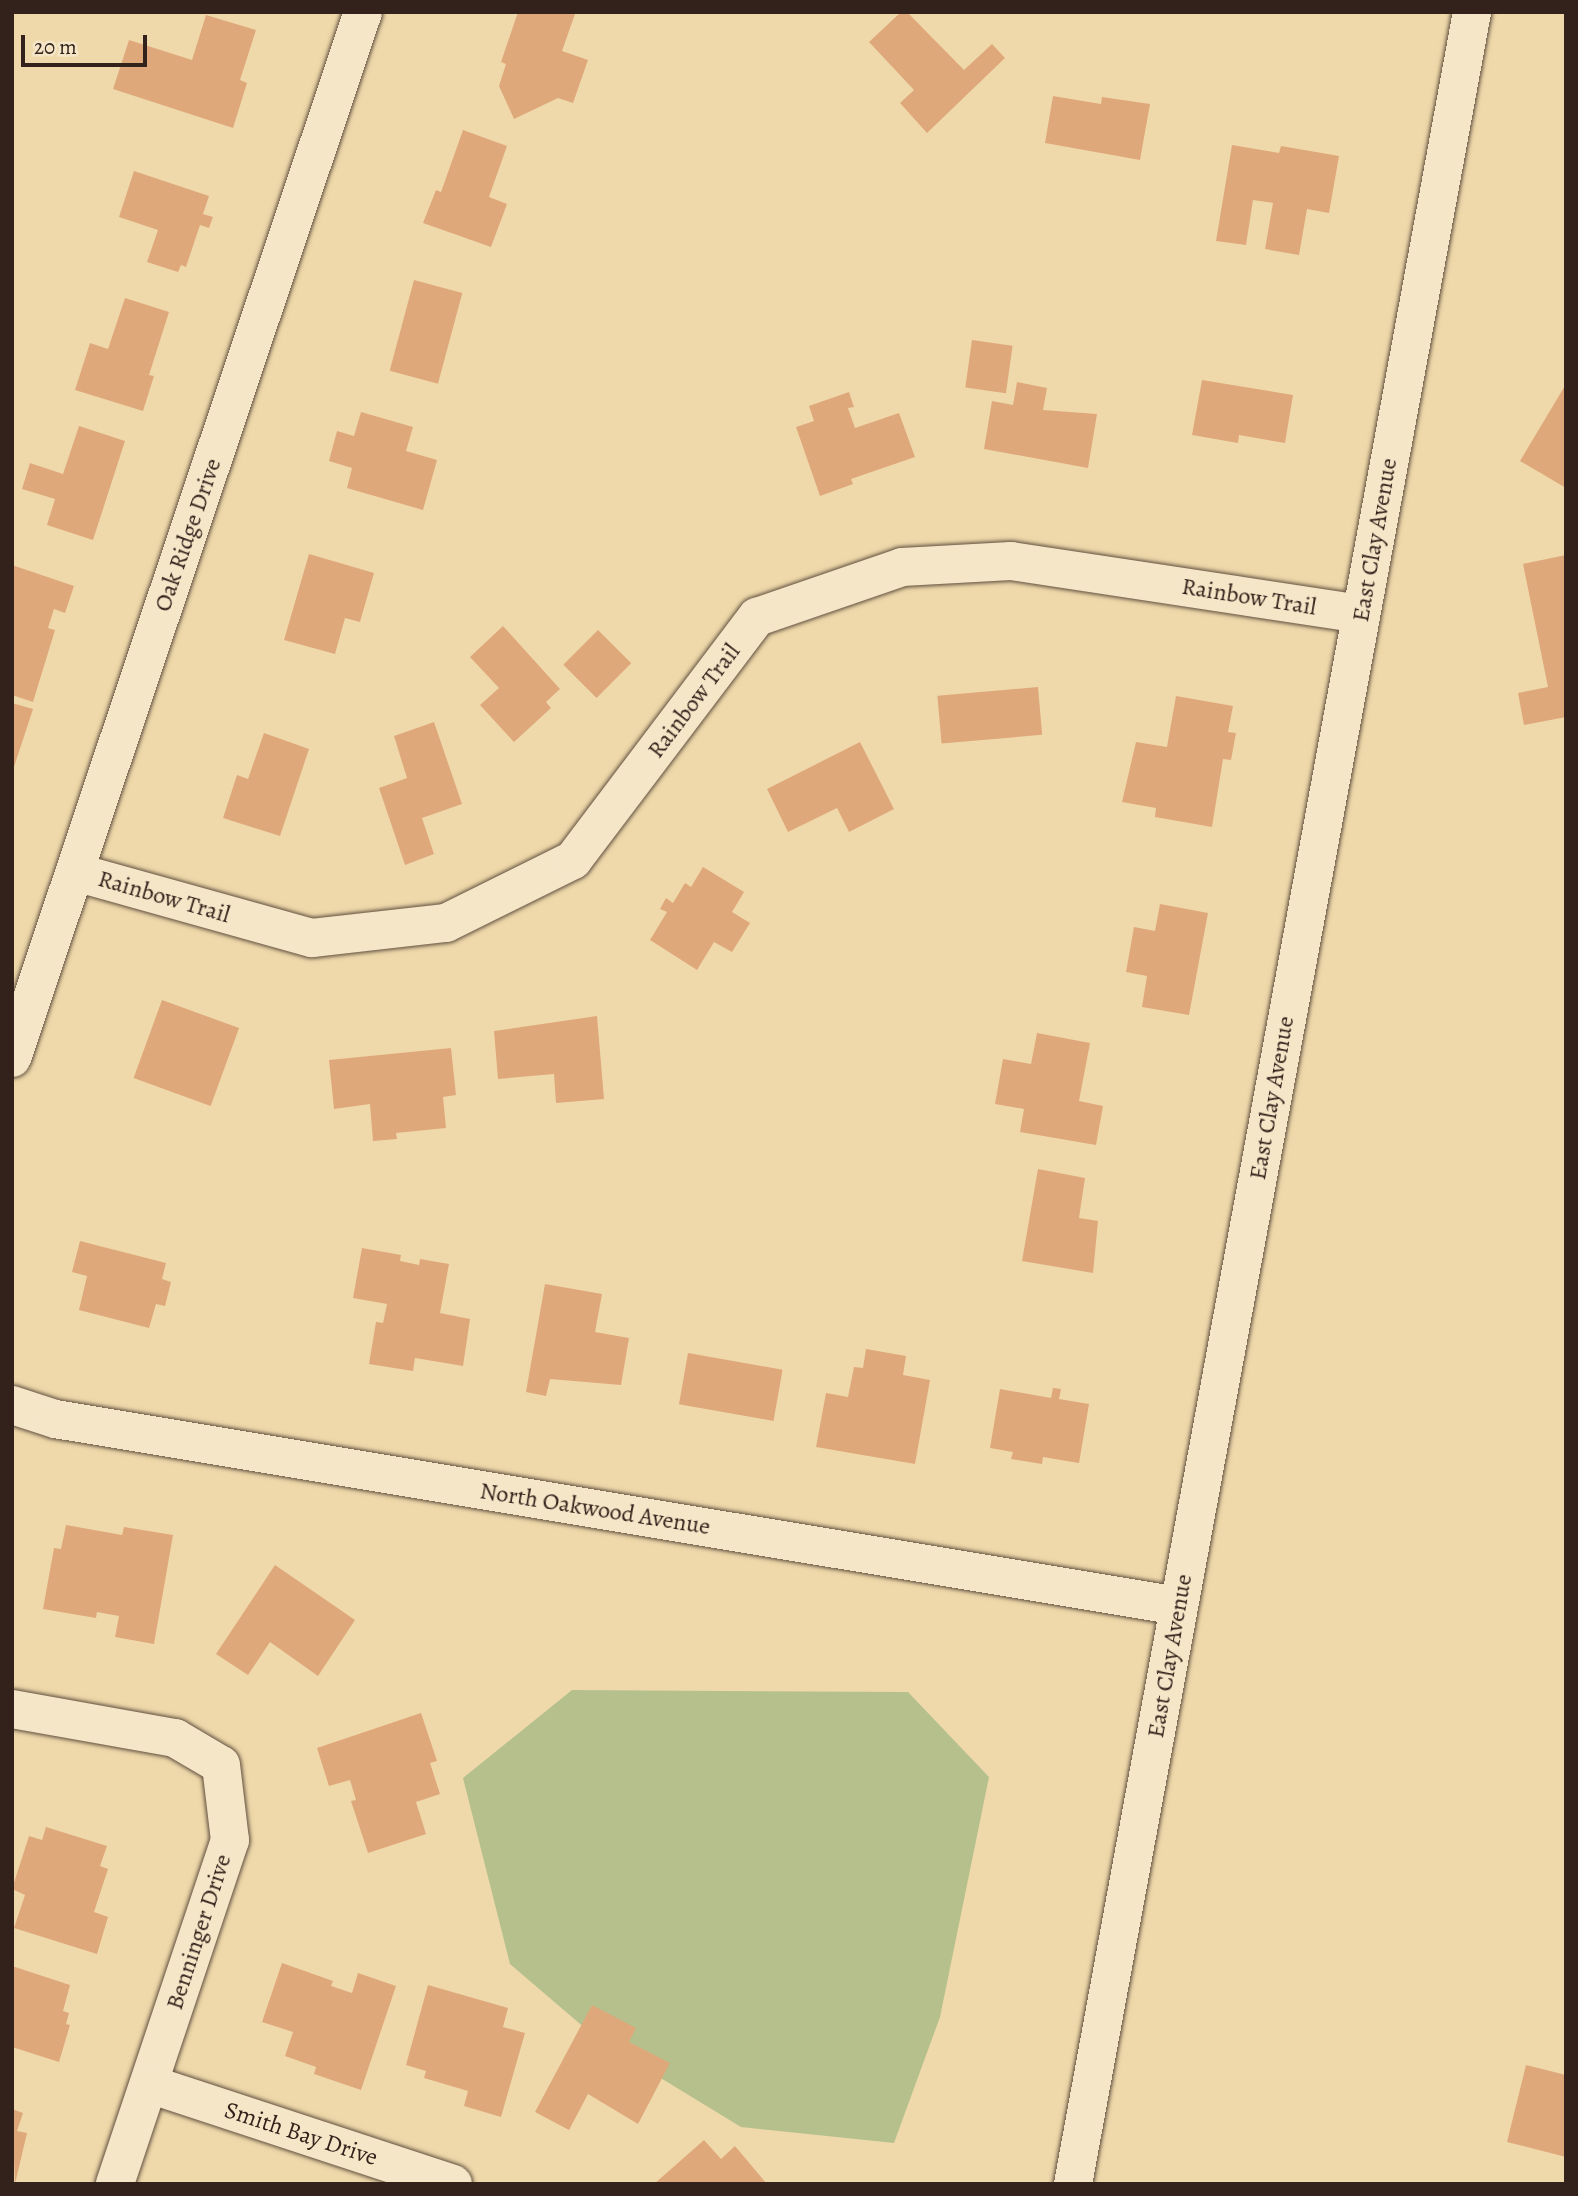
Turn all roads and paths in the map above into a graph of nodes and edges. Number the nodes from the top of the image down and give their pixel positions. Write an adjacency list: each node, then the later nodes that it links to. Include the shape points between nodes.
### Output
1 (363, 12): 4 (street, Oak Ridge Drive)
2 (1471, 12): 3 (street, East Clay Avenue)
3 (1361, 614): 4 (street, Rainbow Trail, via 1011,561 902,567 757,617 573,860 446,923 312,938); 7 (street, East Clay Avenue)
4 (75, 873): 5 (street, Oak Ridge Drive)
5 (12, 1058)
6 (12, 1405): 7 (street, North Oakwood Avenue, via 55,1419)
7 (1179, 1606): 12 (street, East Clay Avenue)
8 (12, 1709): 9 (street, Benninger Drive, via 176,1738 221,1765 230,1840)
9 (149, 2084): 10 (street, Benninger Drive); 11 (street, Smith Bay Drive)
10 (115, 2184)
11 (453, 2184)
12 (1073, 2184)

